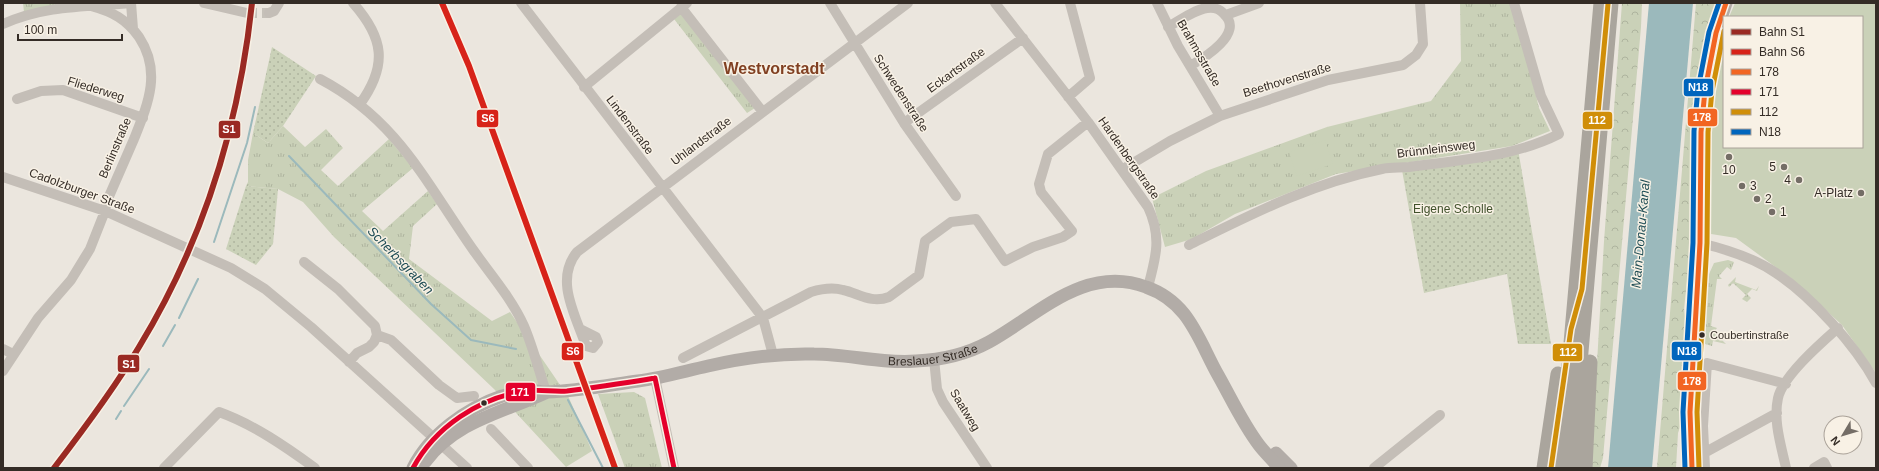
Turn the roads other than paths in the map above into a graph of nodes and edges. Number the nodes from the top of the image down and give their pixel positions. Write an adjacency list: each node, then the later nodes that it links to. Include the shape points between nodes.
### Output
1 (126, 3): 17 (street); 24 (street, Berlinstraße)
2 (204, 3): 19 (street)
3 (279, 3): 20 (street, via 274,11)
4 (353, 3): 32 (street, via 370,24 379,56 372,83)
5 (521, 3): 29 (street, Lindenstraße)
6 (830, 3): 26 (street, Schwedenstraße)
7 (908, 3): 26 (street, Uhlandstraße)
8 (995, 3): 25 (street, Hardenbergstraße)
9 (1070, 3): 30 (street, via 1090,78)
10 (1157, 3): 23 (street, Brahmsstraße)
11 (1259, 3): 21 (street)
12 (1420, 3): 34 (street, Beethovenstraße, via 1423,44 1416,55 1403,65 1328,80)
13 (1514, 3): 44 (street, Brünnleinsweg, via 1541,96 1559,134 1543,143 1494,155 1383,169 1333,181 1267,206)
14 (1600, 3): 48 (highway)
15 (1611, 3): 45 (highway)
16 (1726, 3): 43 (main road, via 1716,32 1703,111)
17 (91, 6): 22 (street, via 51,9); 24 (street, Berlinstraße, via 110,11)
18 (680, 6): 29 (street); 33 (street)
19 (247, 13)
20 (269, 13)
21 (1226, 15): 23 (street, via 1209,7); 27 (street, via 1230,24 1229,32 1220,46)
22 (3, 24)
23 (1168, 27): 27 (street, Brahmsstraße)
24 (133, 29): 35 (street, Berlinstraße, via 144,45 150,64 149,99)
25 (1023, 38): 30 (street, Hardenbergstraße); 37 (street, Eckartstraße)
26 (853, 43): 33 (street, Uhlandstraße); 37 (street, Schwedenstraße)
27 (1190, 66): 34 (street, Brahmsstraße)
28 (320, 78): 32 (street)
29 (584, 86): 40 (street, Lindenstraße)
30 (1068, 97): 36 (street, Hardenbergstraße)
31 (17, 99): 35 (street, Fliederweg, via 41,91 63,90)
32 (360, 104): 63 (street, via 396,138 414,160 502,290 524,326)
33 (762, 111): 40 (street, Uhlandstraße)
34 (1220, 116): 38 (street, Beethovenstraße)
35 (143, 118): 42 (street, Berlinstraße)
36 (1088, 122): 38 (street, Hardenbergstraße); 49 (street, via 1048,154 1039,184 1041,192 1072,231 1063,237 1033,247 1005,261 976,219 951,222 925,241 919,275 889,297 862,298 842,289 826,289 811,292)
37 (904, 123): 41 (street, Schwedenstraße)
38 (1122, 169): 47 (street, Hardenbergstraße, via 1148,207 1154,221 1157,235 1156,255)
39 (3, 177): 42 (street, Cadolzburger Straße)
40 (661, 187): 49 (street, Lindenstraße); 51 (street, Uhlandstraße, via 571,259 566,277 567,288)
41 (956, 196)
42 (105, 211): 54 (street, Berlinstraße, via 90,249 71,280 38,318); 58 (street, Cadolzburger Straße, via 231,268 276,297)
43 (1700, 243): 50 (street, via 1728,250 1775,272); 86 (main road, via 1690,412)
44 (1188, 246)
45 (1590, 258): 84 (highway); 85 (highway, via 1593,298)
46 (304, 262): 52 (street, via 373,322)
47 (1148, 287): 57 (main road, Breslauer Straße, via 1122,281 1098,282 1077,289 1053,300 987,342 951,357); 65 (main road, Breslauer Straße, via 1162,294 1187,316)
48 (1575, 288): 82 (highway, via 1564,328); 83 (highway)
49 (763, 318): 55 (street, Lindenstraße); 56 (street)
50 (1838, 328): 61 (street); 62 (street, via 1800,365)
51 (580, 329)
52 (377, 335): 58 (street, via 369,347); 64 (street, via 391,340 439,385 457,398)
53 (3, 349): 54 (street)
54 (13, 354): 59 (street, Berlinstraße)
55 (773, 355): 57 (main road, Breslauer Straße, via 816,354 896,361); 60 (main road, Breslauer Straße, via 710,365)
56 (683, 358)
57 (934, 359): 78 (street, Saatweg, via 937,389 943,402)
58 (349, 362): 69 (street, Cadolzburger Straße)
59 (3, 371)
60 (656, 378): 63 (main road, Breslauer Straße); 77 (street)
61 (1876, 383)
62 (1786, 384): 66 (street, via 1779,397); 70 (street, via 1707,363)
63 (546, 392): 69 (main road, Breslauer Straße, via 480,418)
64 (474, 396)
65 (1239, 411): 79 (main road, Breslauer Straße, via 1258,444); 80 (main road, Breslauer Straße)
66 (1777, 413): 70 (street); 88 (street)
67 (1440, 415): 81 (street)
68 (491, 429): 76 (street)
69 (438, 442): 73 (main road, Breslauer Straße, via 422,452); 74 (main road, Breslauer Straße); 75 (street, Cadolzburger Straße)
70 (1704, 453): 87 (street)
71 (164, 468): 72 (street, via 219,412 276,441)
72 (315, 468)
73 (413, 468)
74 (421, 468)
75 (467, 468)
76 (528, 468)
77 (674, 468)
78 (987, 468)
79 (1279, 468)
80 (1290, 468)
81 (1374, 468)
82 (1544, 468)
83 (1560, 468)
84 (1571, 468)
85 (1585, 468)
86 (1692, 468)
87 (1705, 468)
88 (1786, 468)
89 (1814, 468): 90 (street, via 1824,462)
90 (1826, 468)

